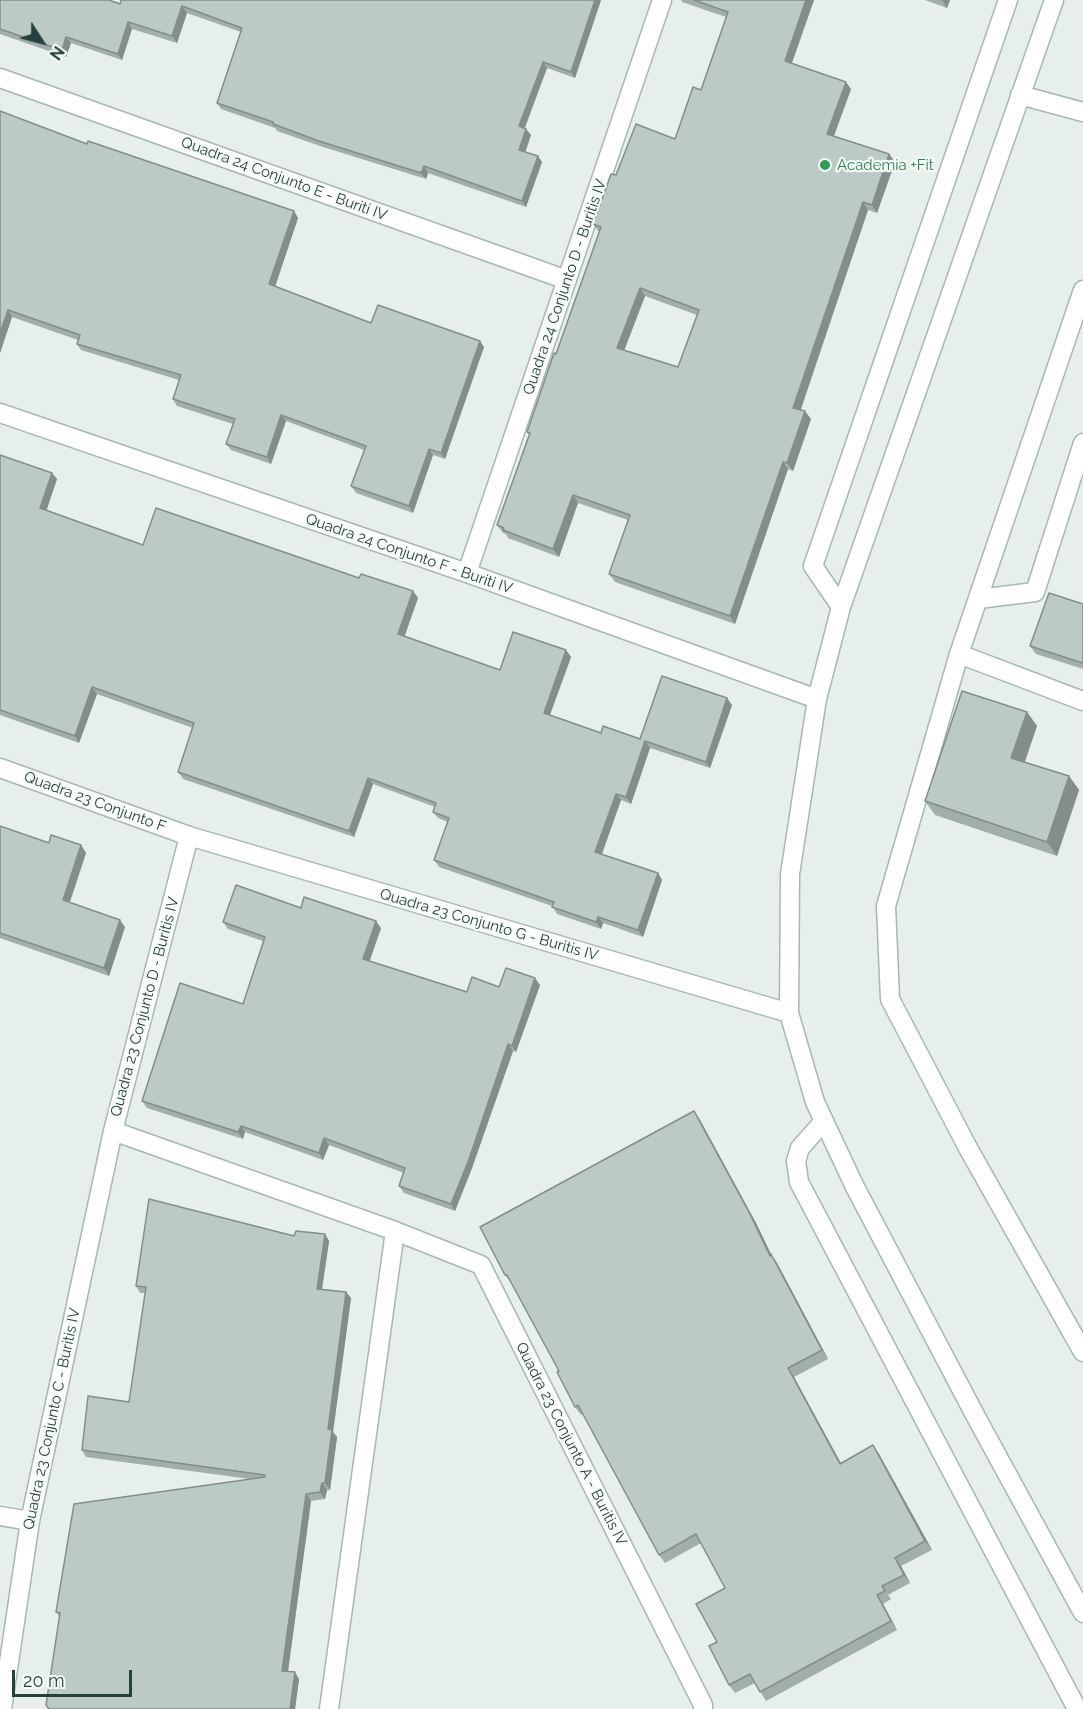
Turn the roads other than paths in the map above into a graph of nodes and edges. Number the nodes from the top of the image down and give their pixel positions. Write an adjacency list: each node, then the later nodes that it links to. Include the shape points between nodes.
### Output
1 (662, 0): 7 (street, Quadra 24 Conjunto D - Buritis IV)
2 (1008, 0): 13 (street, via 813,566)
3 (1054, 0): 5 (street)
4 (0, 78): 7 (street, Quadra 24 Conjunto E - Buriti IV)
5 (1020, 95): 6 (street); 13 (street)
6 (1083, 112)
7 (567, 280): 11 (street, Quadra 24 Conjunto D - Buritis IV)
8 (1083, 290): 12 (street)
9 (0, 413): 11 (street, Quadra 24 Conjunto F - Buriti IV)
10 (1083, 443): 12 (street, via 1035,592)
11 (467, 573): 15 (street, Quadra 24 Conjunto F - Buriti IV)
12 (978, 599): 14 (street)
13 (841, 607): 15 (street)
14 (959, 654): 16 (street); 23 (street, via 886,906 890,999 968,1148)
15 (817, 699): 19 (street, via 790,874)
16 (1083, 700)
17 (0, 768): 18 (street, Quadra 23 Conjunto F)
18 (189, 836): 19 (street, Quadra 23 Conjunto G - Buritis IV); 21 (street, Quadra 23 Conjunto D - Buritis IV)
19 (789, 1013): 20 (street)
20 (824, 1121): 26 (street, via 975,1415); 30 (street, via 800,1148 796,1161 799,1182)
21 (113, 1131): 22 (street, Quadra 23 Conjunto D - Buritis IV); 25 (street, Quadra 23 Conjunto C - Buritis IV)
22 (395, 1232): 27 (street, Quadra 23 Conjunto A - Buritis IV, via 481,1265); 29 (street)
23 (1083, 1352)
24 (0, 1516): 25 (street)
25 (30, 1521): 28 (street, Quadra 23 Conjunto C - Buritis IV)
26 (1083, 1613)
27 (703, 1707)
28 (2, 1709)
29 (329, 1709)
30 (1077, 1709)

